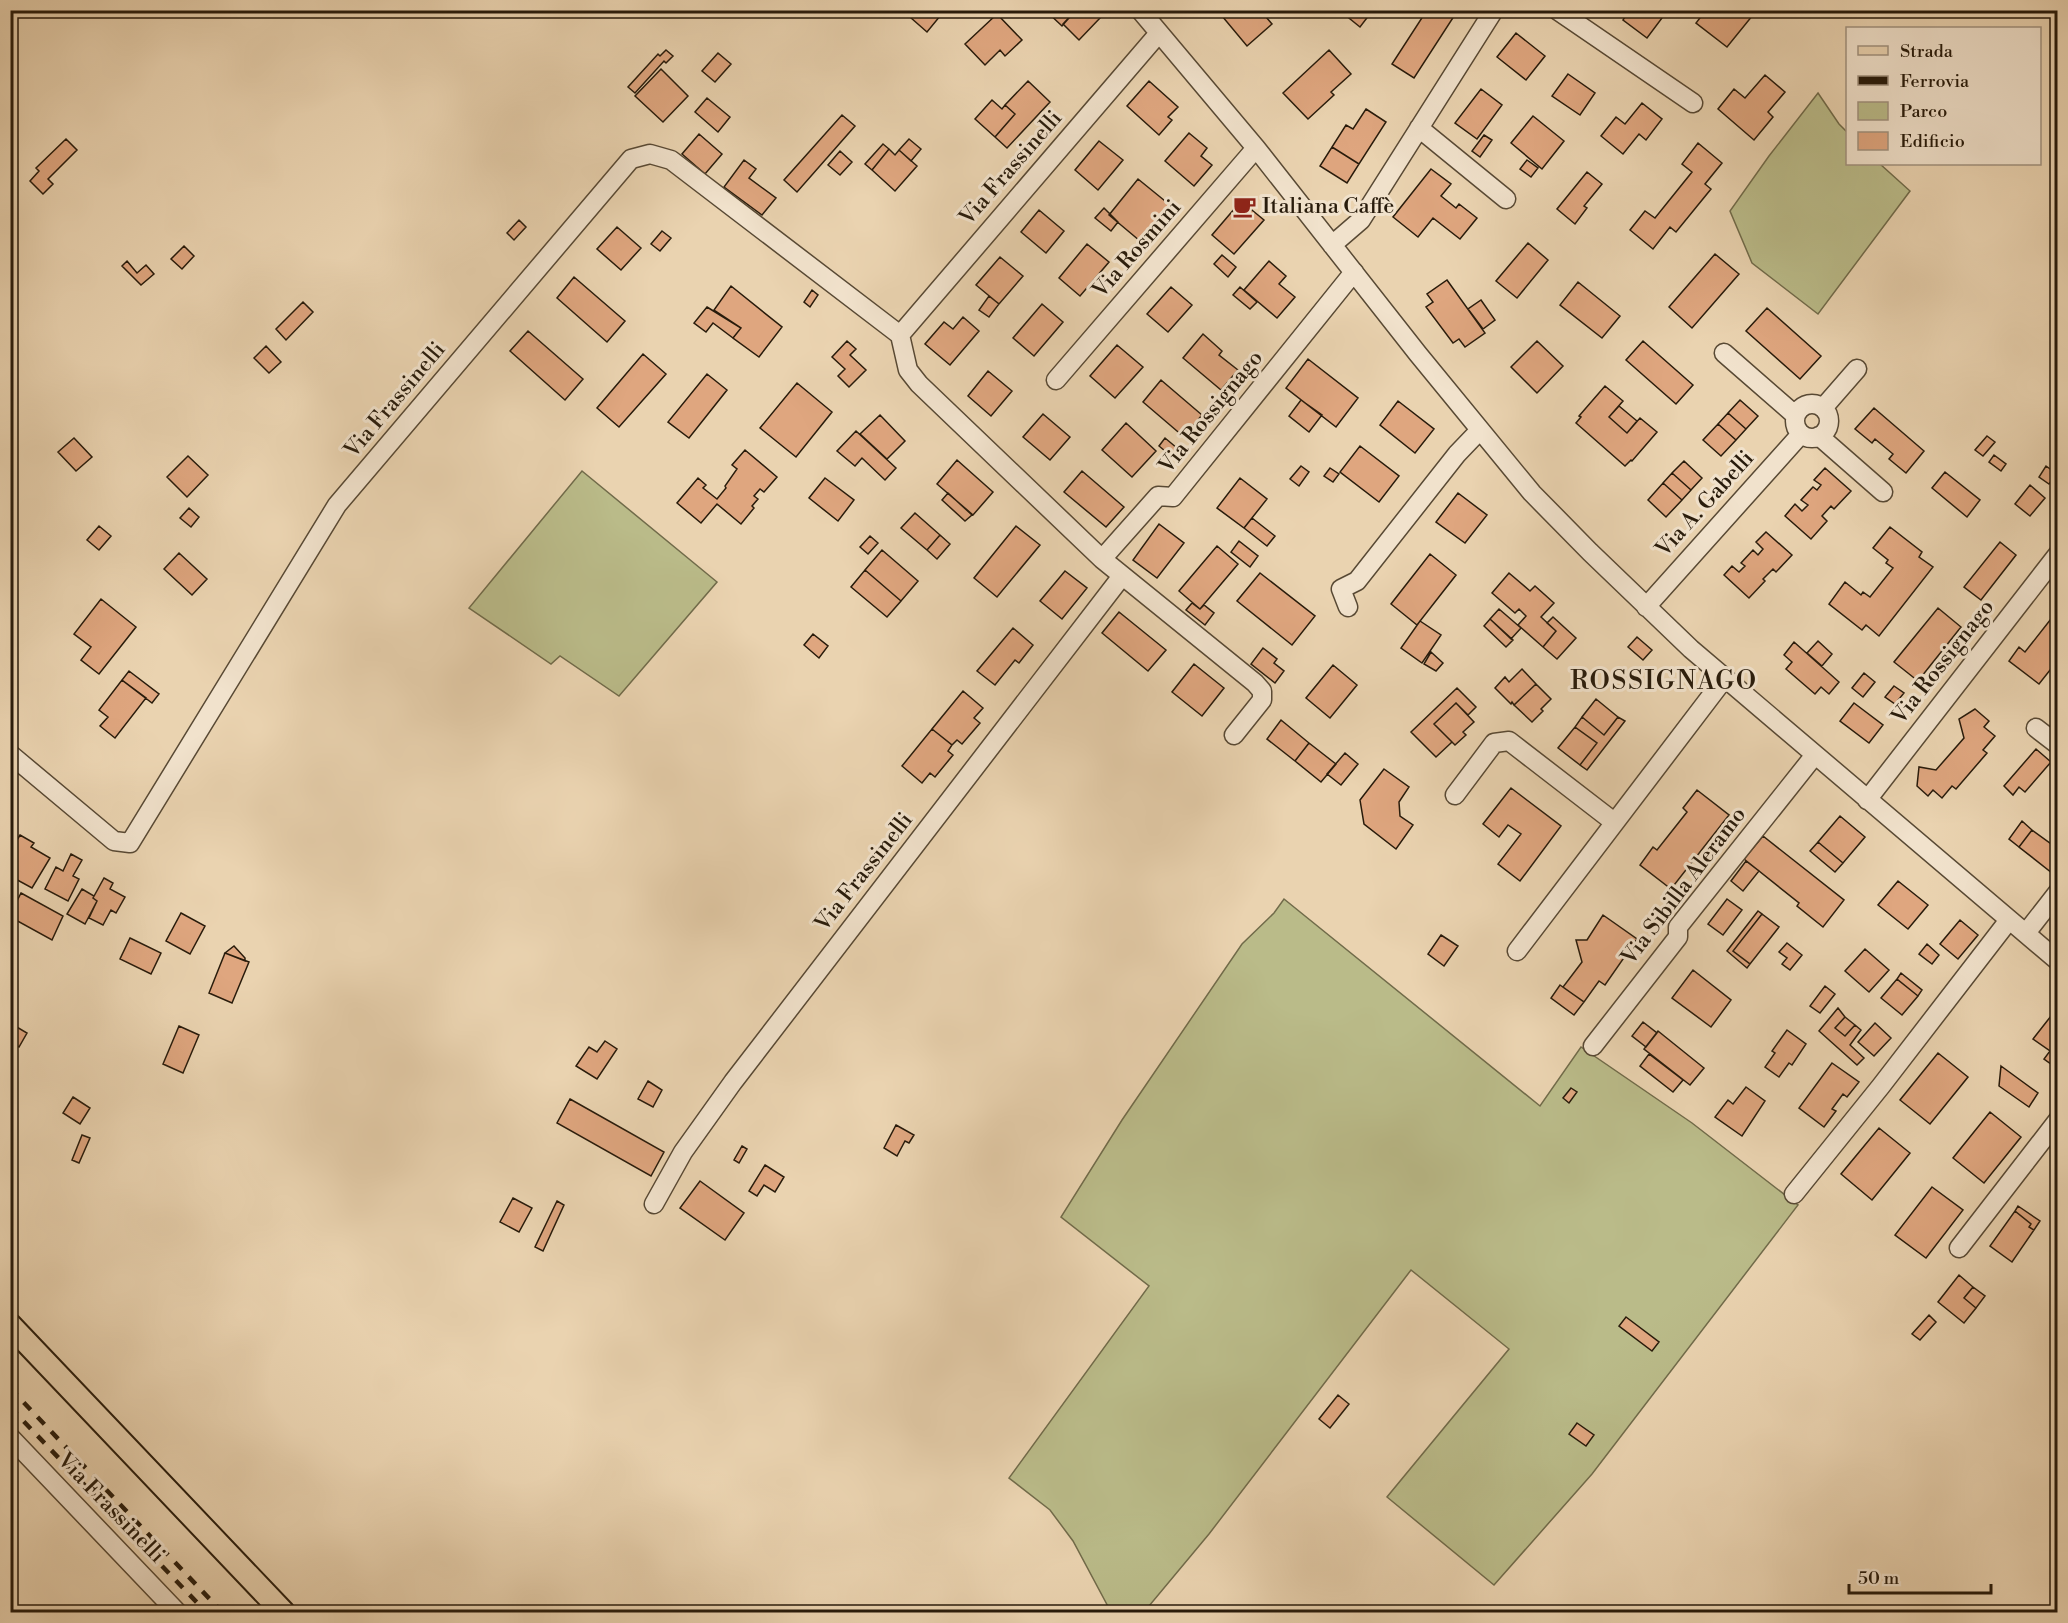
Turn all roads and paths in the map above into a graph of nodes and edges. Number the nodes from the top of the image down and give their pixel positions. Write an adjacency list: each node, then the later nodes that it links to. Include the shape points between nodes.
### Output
1 (1140, 10): 4 (street)
2 (1494, 10): 6 (street)
3 (1557, 10): 5 (street)
4 (1159, 33): 7 (street); 11 (street, Via Frassinelli)
5 (1693, 103)
6 (1419, 128): 8 (street); 9 (street, via 1361,220)
7 (1256, 148): 9 (street); 14 (street, Via Rosmini)
8 (1506, 199)
9 (1332, 245): 10 (street)
10 (1354, 272): 17 (street); 22 (street, Via Rossignago, via 1173,497 1158,496)
11 (900, 335): 22 (street, via 908,369 919,384); 30 (street, Via Frassinelli, via 671,160 650,154 631,159 337,505 130,843 114,841)
12 (1724, 353): 16 (street)
13 (1857, 369): 15 (street)
14 (1056, 380)
15 (1823, 408): 16 (street, via 1810,404); 19 (street, via 1828,426)
16 (1795, 415): 18 (street, via 1796,429)
17 (1480, 430): 24 (street, via 1456,454 1357,581 1341,589); 25 (street, via 1532,493)
18 (1801, 434): 19 (street); 25 (street, Via A. Gabelli)
19 (1820, 436): 20 (street)
20 (1883, 492)
21 (2058, 554): 33 (street, Via Rossignago)
22 (1102, 559): 23 (street)
23 (1122, 576): 28 (street, via 1262,691 1262,700); 43 (street, Via Frassinelli, via 733,1082 683,1152)
24 (1348, 606)
25 (1646, 607): 26 (street)
26 (1724, 679): 31 (street); 34 (street)
27 (2036, 728): 29 (street)
28 (1234, 735)
29 (2058, 745)
30 (10, 754)
31 (1814, 756): 33 (street); 40 (street, Via Sibilla Aleramo, via 1678,927 1678,937)
32 (1455, 795): 34 (street, via 1494,743 1509,741)
33 (1867, 800): 36 (street)
34 (1614, 822): 38 (street)
35 (2058, 892): 37 (street)
36 (2009, 920): 37 (street); 42 (street)
37 (2026, 933): 39 (street)
38 (1517, 951)
39 (2058, 961)
40 (1593, 1046)
41 (2058, 1120): 44 (street)
42 (1794, 1194)
43 (654, 1204)
44 (1959, 1248)
45 (10, 1325): 48 (main road)
46 (10, 1437): 47 (street, Via Frassinelli)
47 (177, 1612)
48 (283, 1612)

